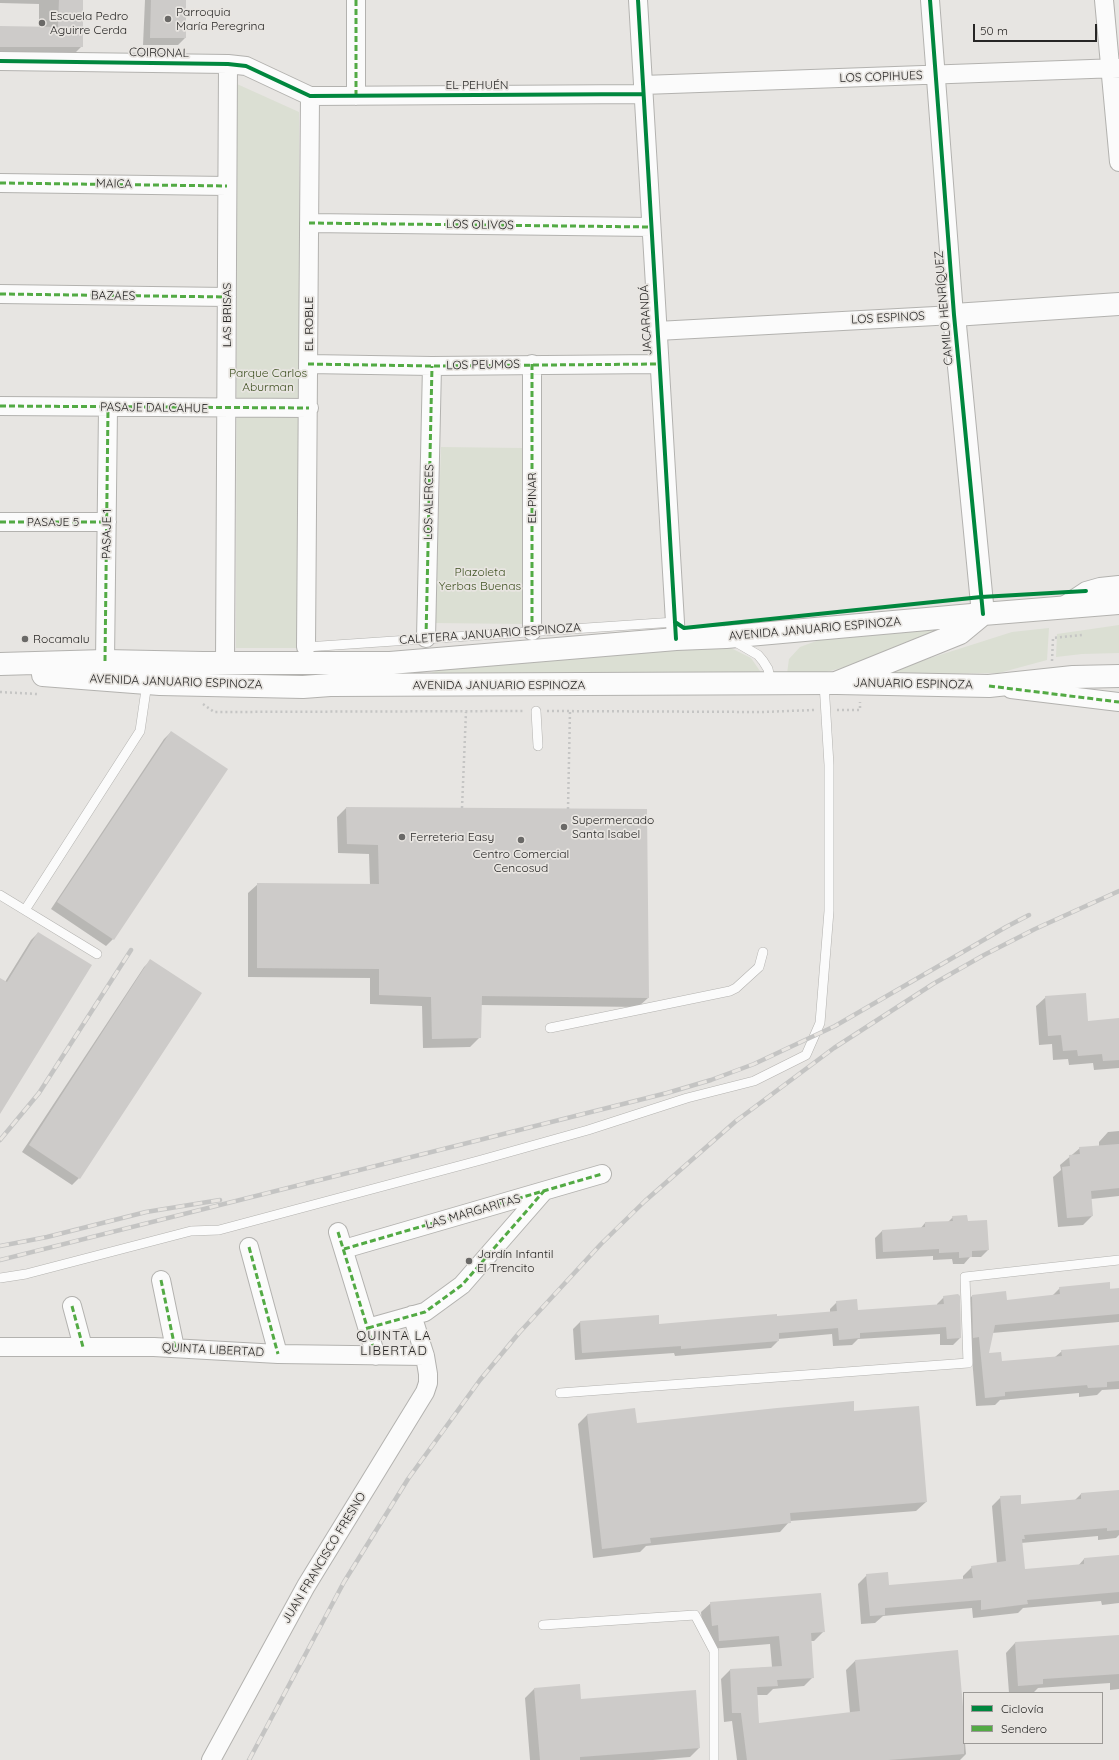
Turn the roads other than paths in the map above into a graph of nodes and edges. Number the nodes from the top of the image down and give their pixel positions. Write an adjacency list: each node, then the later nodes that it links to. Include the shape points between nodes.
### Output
1 (356, 0): 11 (street)
2 (638, 0): 9 (street, JACARANDÁ)
3 (930, 0): 8 (street, CAMILO HENRÍQUEZ)
4 (1104, 0): 7 (street)
5 (0, 61): 6 (street, COIRONAL)
6 (228, 64): 10 (street, COIRONAL, via 246,66); 14 (street, LAS BRISAS)
7 (1115, 68): 8 (street, LOS COPIHUES); 12 (street)
8 (936, 75): 9 (street, LOS COPIHUES); 20 (street, CAMILO HENRÍQUEZ)
9 (643, 90): 11 (street, EL PEHUÉN); 16 (street, JACARANDÁ)
10 (310, 96): 11 (street, EL PEHUÉN); 15 (street, EL ROBLE)
11 (356, 96)
12 (1119, 162)
13 (0, 183): 14 (street, MAICA)
14 (227, 186): 18 (street, LAS BRISAS)
15 (309, 223): 16 (street, LOS OLIVOS); 22 (street, EL ROBLE)
16 (651, 227): 21 (street, JACARANDÁ)
17 (0, 294): 18 (street, BAZAES)
18 (227, 297): 29 (street, LAS BRISAS)
19 (1119, 304): 20 (main road, LOS ESPINOS)
20 (954, 315): 21 (street, LOS ESPINOS); 35 (main road, CAMILO HENRÍQUEZ)
21 (657, 331): 24 (street, JACARANDÁ)
22 (308, 364): 25 (street, LOS PEUMOS); 28 (street, EL ROBLE)
23 (532, 364): 24 (street, LOS PEUMOS); 25 (street, LOS PEUMOS); 37 (street, EL PINAR)
24 (659, 364): 36 (street, JACARANDÁ)
25 (432, 366): 39 (street, LOS ALERCES)
26 (0, 406): 27 (street, PASAJE DALCAHUE)
27 (108, 408): 29 (street, PASAJE DALCAHUE); 31 (street, PASAJE 1)
28 (309, 408): 29 (street, PASAJE DALCAHUE); 40 (street, EL ROBLE)
29 (226, 409): 42 (street, LAS BRISAS)
30 (0, 522): 31 (street, PASAJE 5)
31 (107, 522): 41 (street, PASAJE 1)
32 (1119, 585): 34 (street, via 1086,591)
33 (1119, 603): 34 (main road, AVENIDA JANUARIO ESPINOZA)
34 (1062, 608): 35 (main road, AVENIDA JANUARIO ESPINOZA)
35 (983, 614): 38 (main road, AVENIDA JANUARIO ESPINOZA); 49 (main road, AVENIDA JANUARIO ESPINOZA, via 960,633)
36 (675, 630): 37 (lane, CALETERA JANUARIO ESPINOZA); 38 (main road, AVENIDA JANUARIO ESPINOZA); 44 (main road, AVENIDA JANUARIO ESPINOZA, via 390,663)
37 (532, 631): 39 (lane, CALETERA JANUARIO ESPINOZA)
38 (726, 637): 50 (lane, via 764,660)
39 (426, 638): 40 (lane, CALETERA JANUARIO ESPINOZA)
40 (306, 647)
41 (105, 661): 42 (main road, AVENIDA JANUARIO ESPINOZA); 43 (main road, AVENIDA JANUARIO ESPINOZA)
42 (225, 663): 44 (main road, AVENIDA JANUARIO ESPINOZA)
43 (0, 664)
44 (358, 664): 47 (lane)
45 (0, 671): 48 (main road, AVENIDA JANUARIO ESPINOZA)
46 (1119, 676): 51 (main road, JANUARIO ESPINOZA, via 1073,677)
47 (328, 679): 48 (main road, AVENIDA JANUARIO ESPINOZA); 50 (main road, AVENIDA JANUARIO ESPINOZA)
48 (147, 683): 56 (lane, via 140,731)
49 (830, 683): 50 (main road, AVENIDA JANUARIO ESPINOZA); 51 (main road, JANUARIO ESPINOZA); 66 (lane, via 829,911 820,1023 806,1055 754,1081 687,1098 588,1130 481,1160 219,1230 191,1231 26,1274)
50 (772, 684)
51 (989, 686): 52 (street, JANUARIO ESPINOZA)
52 (1119, 702)
53 (536, 711): 54 (lane)
54 (538, 746)
55 (0, 895): 56 (lane)
56 (25, 910): 58 (lane)
57 (763, 952): 59 (lane, via 759,967 730,991)
58 (97, 954)
59 (550, 1028)
60 (602, 1174): 61 (street, LAS MARGARITAS)
61 (544, 1191): 64 (street, LAS MARGARITAS); 69 (street, via 462,1285 425,1312)
62 (338, 1232): 64 (street)
63 (249, 1247): 74 (street)
64 (344, 1249): 70 (street)
65 (1119, 1260): 77 (lane, via 965,1277 968,1363)
66 (0, 1278)
67 (162, 1280): 73 (street)
68 (72, 1306): 72 (street)
69 (412, 1315): 70 (street); 76 (street, JUAN FRANCISCO FRESNO)
70 (368, 1328): 75 (street)
71 (0, 1347): 72 (street, QUINTA LIBERTAD)
72 (83, 1347): 73 (street, QUINTA LIBERTAD)
73 (175, 1348): 74 (street, QUINTA LIBERTAD)
74 (278, 1354): 75 (street, QUINTA LIBERTAD)
75 (376, 1356): 76 (street, QUINTA LIBERTAD)
76 (425, 1356): 79 (street, JUAN FRANCISCO FRESNO, via 428,1374 425,1392 306,1586)
77 (560, 1393)
78 (543, 1625): 80 (lane, via 695,1615 714,1651)
79 (211, 1760)
80 (714, 1760)

